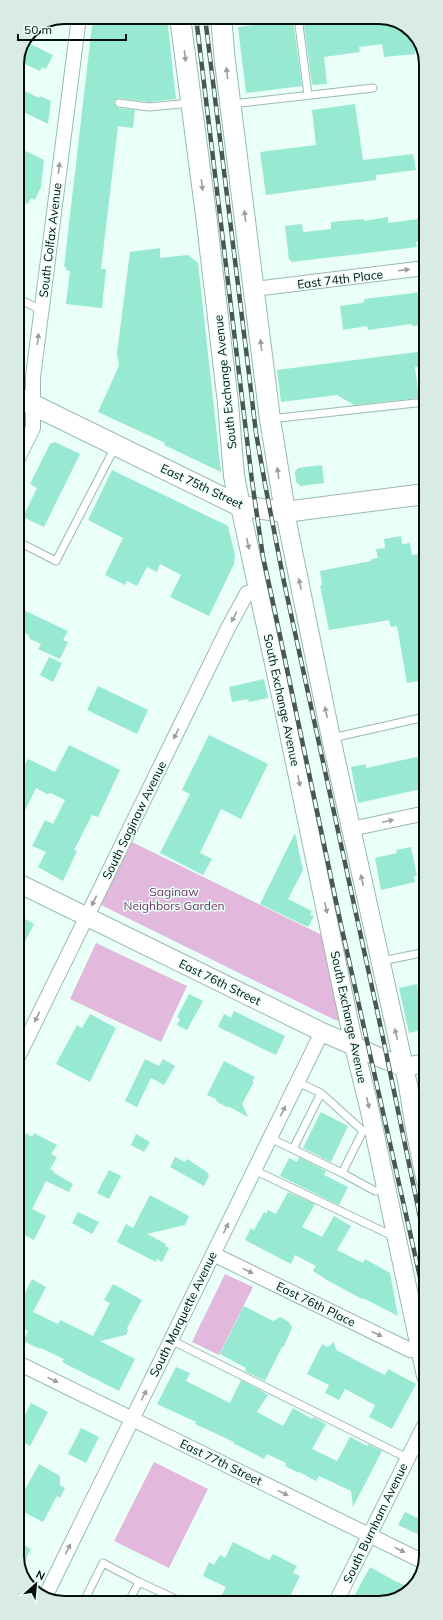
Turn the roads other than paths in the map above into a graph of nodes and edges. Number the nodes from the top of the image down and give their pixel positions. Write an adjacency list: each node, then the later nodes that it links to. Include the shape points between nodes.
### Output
1 (78, 24): 13 (street, South Colfax Avenue, one-way to 1)
2 (181, 24): 7 (main road, South Exchange Avenue, one-way to 7)
3 (222, 24): 9 (main road, one-way to 3)
4 (299, 24): 6 (lane)
5 (373, 88): 6 (lane)
6 (308, 95): 9 (lane)
7 (191, 103): 8 (lane, via 149,107); 20 (main road, South Exchange Avenue, one-way to 20, via 227,395 234,476)
8 (119, 104)
9 (231, 104): 11 (main road, one-way to 9)
10 (419, 269): 11 (street, East 74th Place, one-way to 10)
11 (254, 289): 16 (main road, one-way to 11)
12 (24, 302): 13 (lane)
13 (41, 310): 14 (street, South Colfax Avenue, one-way to 13, via 33,377)
14 (25, 400): 17 (main road, East 75th Street); 18 (street, South Colfax Avenue, via 33,428)
15 (419, 403): 16 (lane)
16 (270, 419): 21 (main road, one-way to 16)
17 (116, 445): 20 (main road, East 75th Street); 22 (lane, via 56,561)
18 (24, 446)
19 (419, 495): 21 (main road, East 75th Street)
20 (240, 506): 21 (main road, East 75th Street); 23 (street, South Exchange Avenue, one-way to 23)
21 (285, 512): 25 (street, one-way to 21)
22 (24, 545)
23 (258, 590): 29 (street, South Saginaw Avenue, one-way to 29, via 247,593); 34 (street, South Exchange Avenue, one-way to 34)
24 (419, 719): 25 (lane)
25 (331, 738): 27 (street)
26 (419, 814): 27 (street, one-way to 26)
27 (351, 829): 31 (street, one-way to 27)
28 (24, 885): 29 (street, East 76th Street)
29 (87, 916): 32 (street, East 76th Street); 33 (street, South Saginaw Avenue, one-way to 33)
30 (419, 953): 31 (lane)
31 (379, 962): 36 (street, one-way to 31)
32 (322, 1032): 34 (street, East 76th Street); 37 (street, South Marquette Avenue)
33 (24, 1045)
34 (354, 1046): 36 (street, East 76th Street); 39 (street, South Exchange Avenue, one-way to 39)
35 (419, 1065): 36 (street)
36 (404, 1068): 41 (street)
37 (297, 1082): 38 (lane); 40 (street, South Marquette Avenue, one-way to 37)
38 (321, 1093): 39 (lane); 42 (lane)
39 (368, 1130): 44 (lane); 45 (street, South Exchange Avenue)
40 (270, 1138): 42 (lane); 43 (street, South Marquette Avenue)
41 (419, 1144)
42 (293, 1149): 44 (lane)
43 (254, 1170): 46 (lane); 47 (street, South Marquette Avenue, one-way to 43)
44 (342, 1173): 45 (lane, via 375,1191)
45 (386, 1188): 46 (street, South Exchange Avenue)
46 (396, 1237): 49 (street, South Exchange Avenue)
47 (213, 1254): 48 (street, South Marquette Avenue); 50 (street, East 76th Place, one-way to 50, via 410,1350)
48 (171, 1340): 52 (street, South Marquette Avenue, one-way to 48); 54 (lane)
49 (419, 1344)
50 (419, 1349)
51 (24, 1366): 52 (street, East 77th Street, one-way to 52)
52 (132, 1419): 55 (street, East 77th Street, one-way to 55); 58 (street, South Marquette Avenue, one-way to 52)
53 (419, 1435): 54 (street, South Burnham Avenue)
54 (407, 1458): 55 (street, South Burnham Avenue)
55 (369, 1535): 56 (street, East 77th Street, one-way to 56); 62 (street, South Burnham Avenue)
56 (419, 1559)
57 (139, 1582): 59 (lane, via 103,1563); 60 (lane); 61 (lane)
58 (47, 1592)
59 (86, 1596)
60 (132, 1596)
61 (169, 1596)
62 (339, 1596)

